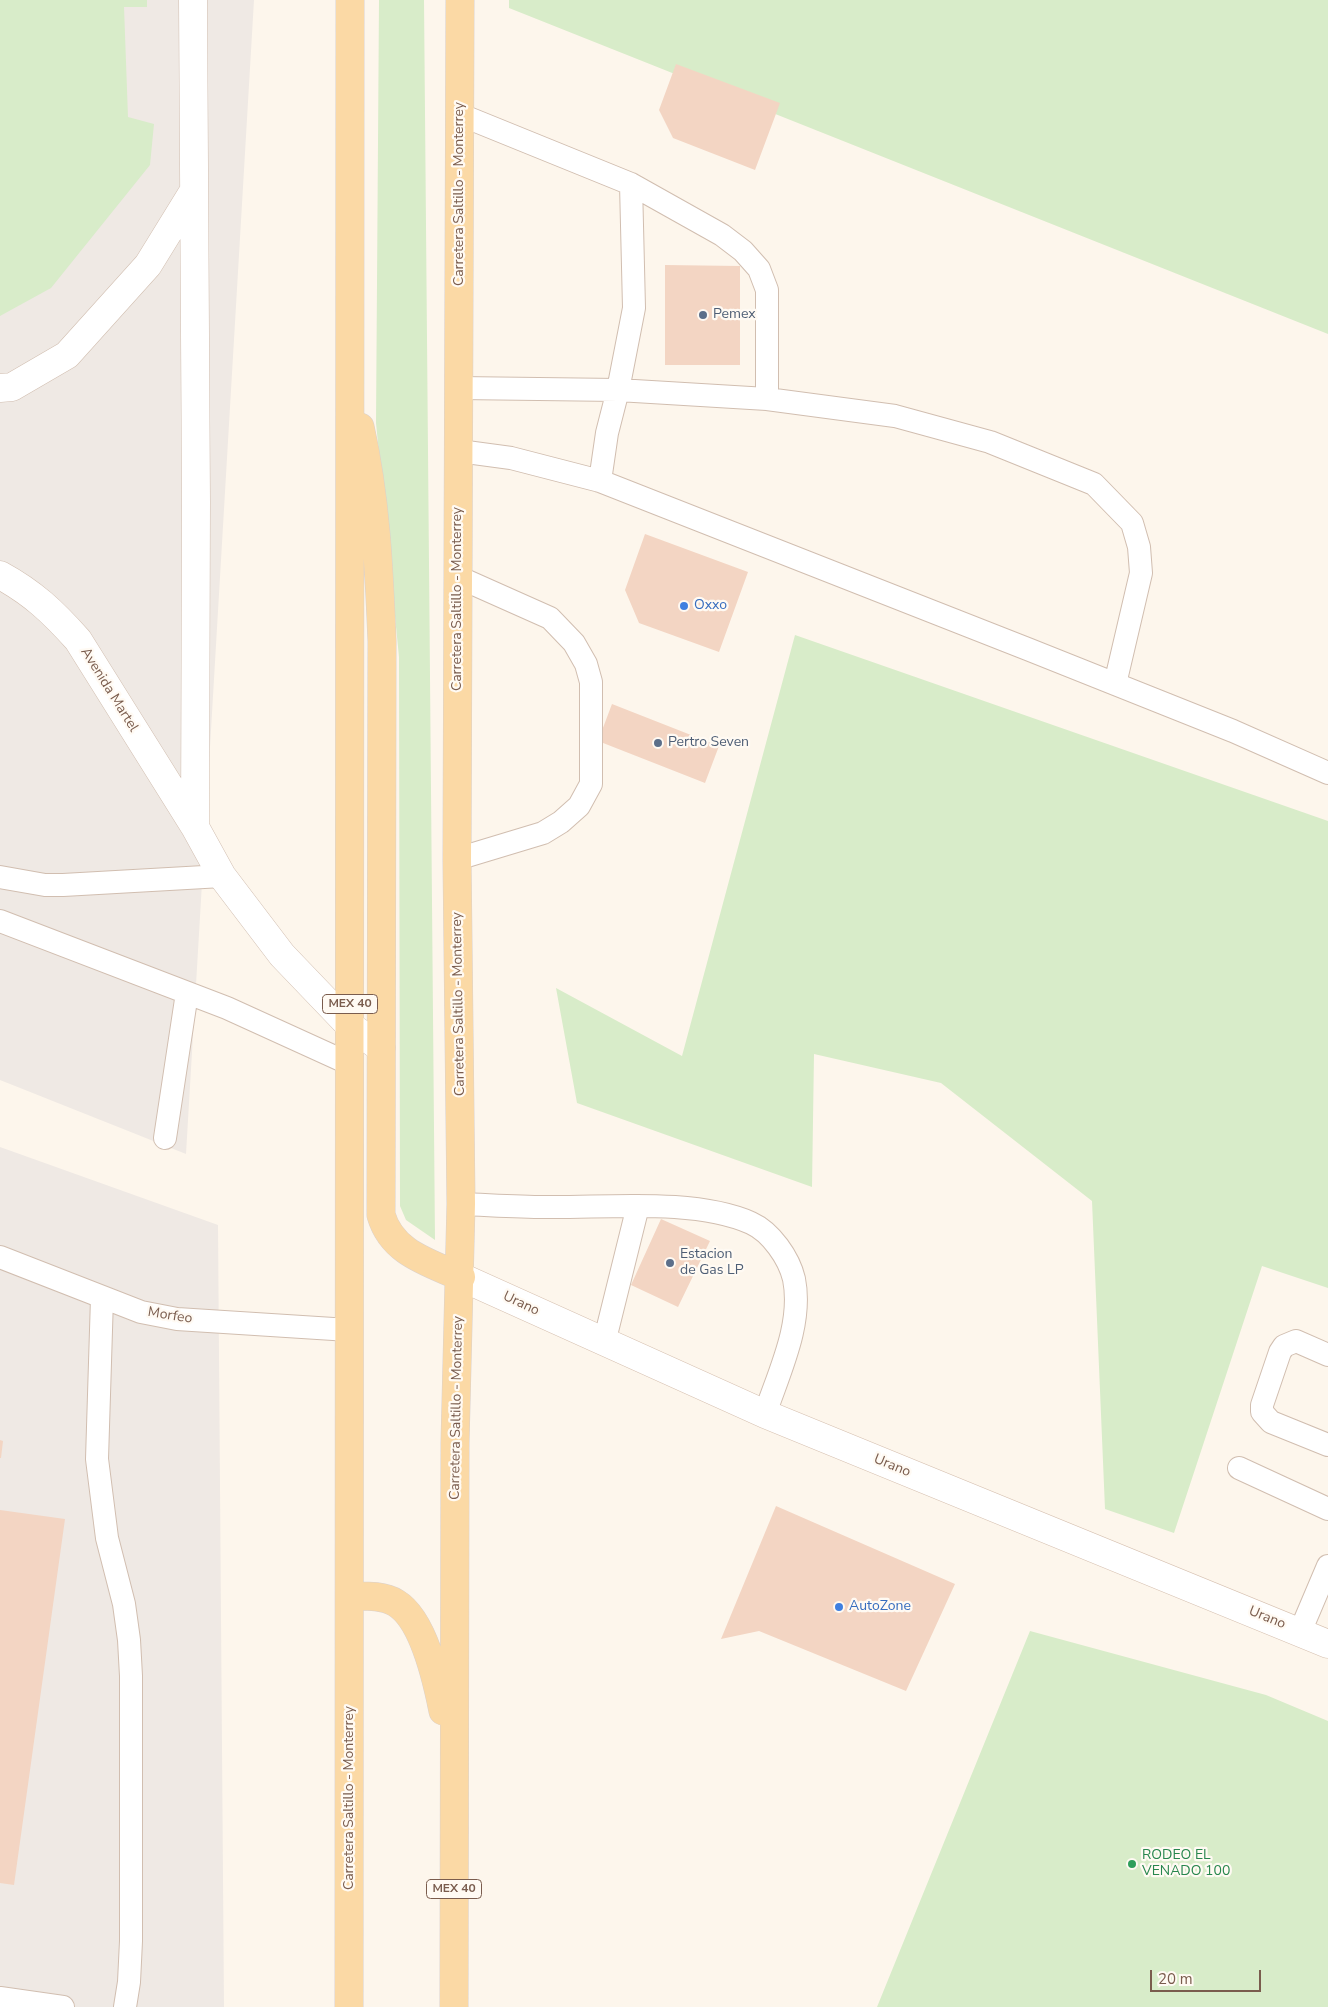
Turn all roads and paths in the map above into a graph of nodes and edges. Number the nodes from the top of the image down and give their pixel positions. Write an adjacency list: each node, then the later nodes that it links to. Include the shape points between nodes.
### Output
1 (193, 0): 6 (street)
2 (350, 0): 7 (main road, Carretera Saltillo - Monterrey / MEX 40)
3 (460, 0): 4 (main road, Carretera Saltillo - Monterrey / MEX 40)
4 (461, 115): 5 (lane); 9 (main road, Carretera Saltillo - Monterrey / MEX 40)
5 (631, 184): 10 (lane, via 634,308); 11 (lane, via 722,235 759,269 767,290)
6 (193, 192): 8 (street, via 148,265 67,356 12,387); 18 (street)
7 (349, 374): 24 (main road, Carretera Saltillo - Monterrey / MEX 40); 25 (main road, via 371,475 378,556 382,641)
8 (0, 388)
9 (459, 388): 10 (lane); 12 (main road, Carretera Saltillo - Monterrey / MEX 40)
10 (618, 390): 11 (lane); 13 (lane)
11 (767, 399): 16 (lane, via 895,416 990,442 1094,484 1132,523 1139,547 1141,573)
12 (458, 451): 13 (lane, via 511,458); 15 (main road, Carretera Saltillo - Monterrey / MEX 40)
13 (600, 481): 16 (lane)
14 (0, 575): 18 (street, Avenida Martel, via 27,590 78,640)
15 (458, 577): 19 (main road, Carretera Saltillo - Monterrey / MEX 40); 19 (lane, via 550,618 574,643 591,682 591,784 579,806 543,833)
16 (1116, 684): 17 (lane)
17 (1328, 772)
18 (195, 827): 20 (street, Avenida Martel)
19 (457, 859): 28 (main road, Carretera Saltillo - Monterrey / MEX 40)
20 (222, 876): 21 (lane, via 64,885); 24 (street, Avenida Martel, via 282,955)
21 (0, 877)
22 (0, 921): 23 (lane)
23 (187, 993): 26 (lane, via 228,1008); 27 (lane)
24 (350, 1026): 25 (street, Avenida Martel); 26 (main road, Carretera Saltillo - Monterrey / MEX 40)
25 (381, 1048): 31 (main road, via 380,1200 385,1228 403,1250)
26 (350, 1064): 33 (main road, Carretera Saltillo - Monterrey / MEX 40)
27 (165, 1138)
28 (461, 1204): 29 (lane); 31 (main road, Carretera Saltillo - Monterrey / MEX 40)
29 (638, 1206): 34 (lane); 36 (lane, via 700,1211 753,1224 769,1236 785,1256 794,1278 795,1321)
30 (0, 1257): 32 (lane, Morfeo)
31 (461, 1277): 34 (street, Urano); 44 (main road, Carretera Saltillo - Monterrey / MEX 40, via 455,1444)
32 (102, 1298): 33 (lane, Morfeo, via 141,1312 177,1319); 47 (lane, via 97,1459 107,1538 124,1604 131,1676 131,1941)
33 (349, 1330): 41 (main road, Carretera Saltillo - Monterrey / MEX 40)
34 (604, 1343): 36 (street, Urano)
35 (1328, 1355): 37 (lane, via 1296,1342 1284,1346 1262,1405 1265,1418 1271,1422)
36 (766, 1414): 42 (street, Urano)
37 (1328, 1445)
38 (1239, 1468): 39 (lane)
39 (1328, 1509)
40 (1328, 1566): 42 (lane)
41 (350, 1596): 44 (main road, via 385,1598 405,1610 412,1621 438,1688); 48 (main road, Carretera Saltillo - Monterrey / MEX 40)
42 (1300, 1632): 43 (street, Urano)
43 (1328, 1644)
44 (454, 1772): 49 (main road, Carretera Saltillo - Monterrey / MEX 40)
45 (0, 1998): 46 (lane)
46 (64, 2007)
47 (125, 2007)
48 (349, 2007)
49 (454, 2007)

